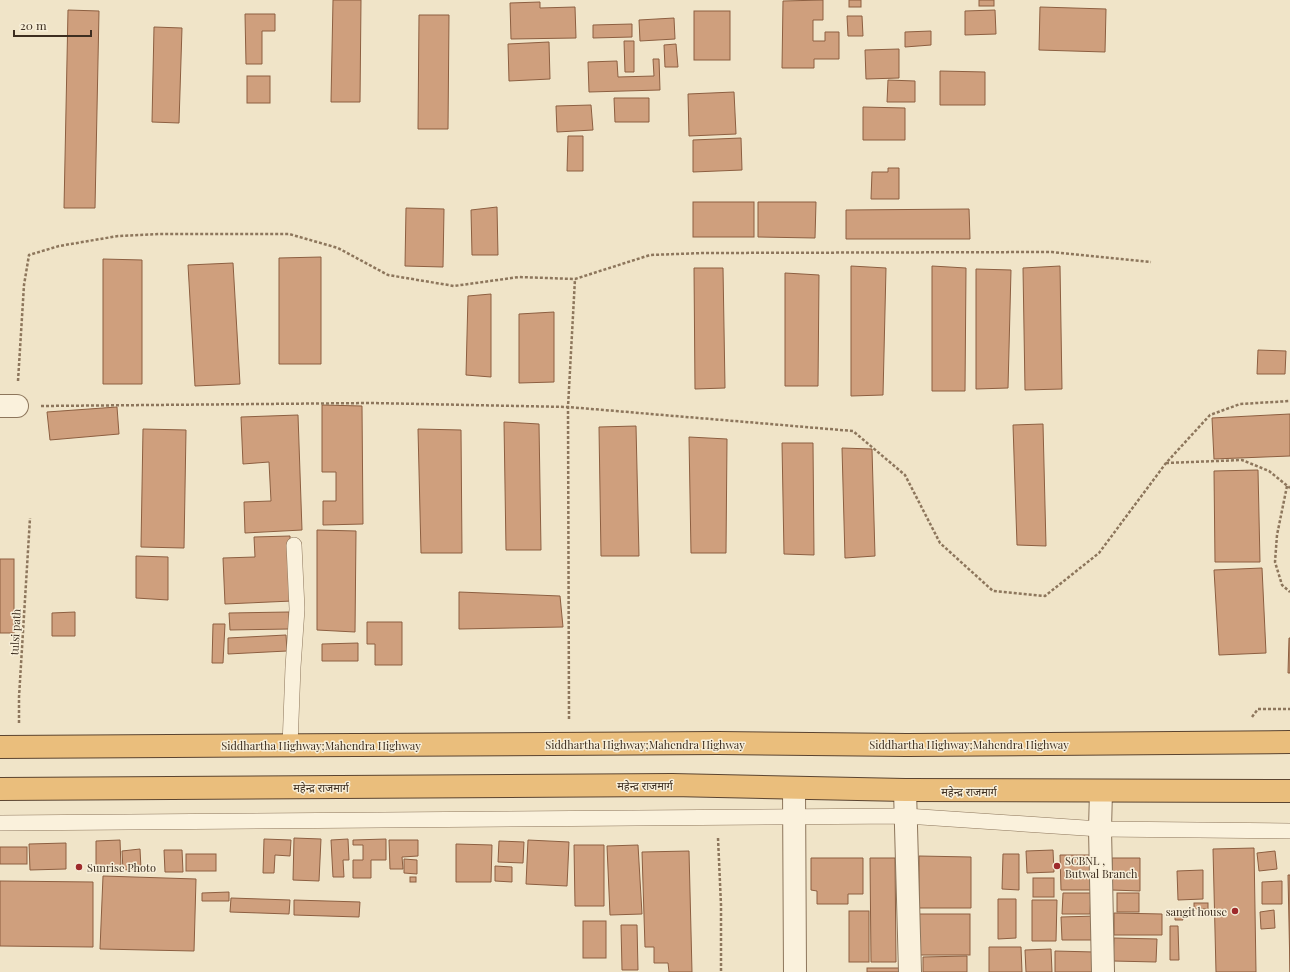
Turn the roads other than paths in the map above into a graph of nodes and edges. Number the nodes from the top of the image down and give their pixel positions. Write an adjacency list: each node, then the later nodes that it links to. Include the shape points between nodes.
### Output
1 (294, 545): 3 (lane, via 297,609)
2 (1290, 742): 3 (highway, Siddhartha Highway;Mahendra Highway)
3 (290, 746): 4 (highway, Siddhartha Highway;Mahendra Highway)
4 (10, 747)
5 (794, 788): 6 (highway, महेन्द्र राजमार्ग, via 664,785); 7 (highway, महेन्द्र राजमार्ग); 11 (street)
6 (0, 789)
7 (905, 790): 8 (highway, महेन्द्र राजमार्ग); 10 (street)
8 (1101, 791): 9 (highway, महेन्द्र राजमार्ग); 13 (street)
9 (1290, 791)
10 (906, 816): 11 (lane); 13 (lane); 16 (street)
11 (794, 817): 12 (lane); 15 (street)
12 (0, 823)
13 (1100, 828): 14 (lane); 17 (street)
14 (1290, 831)
15 (795, 972)
16 (910, 972)
17 (1103, 972)

